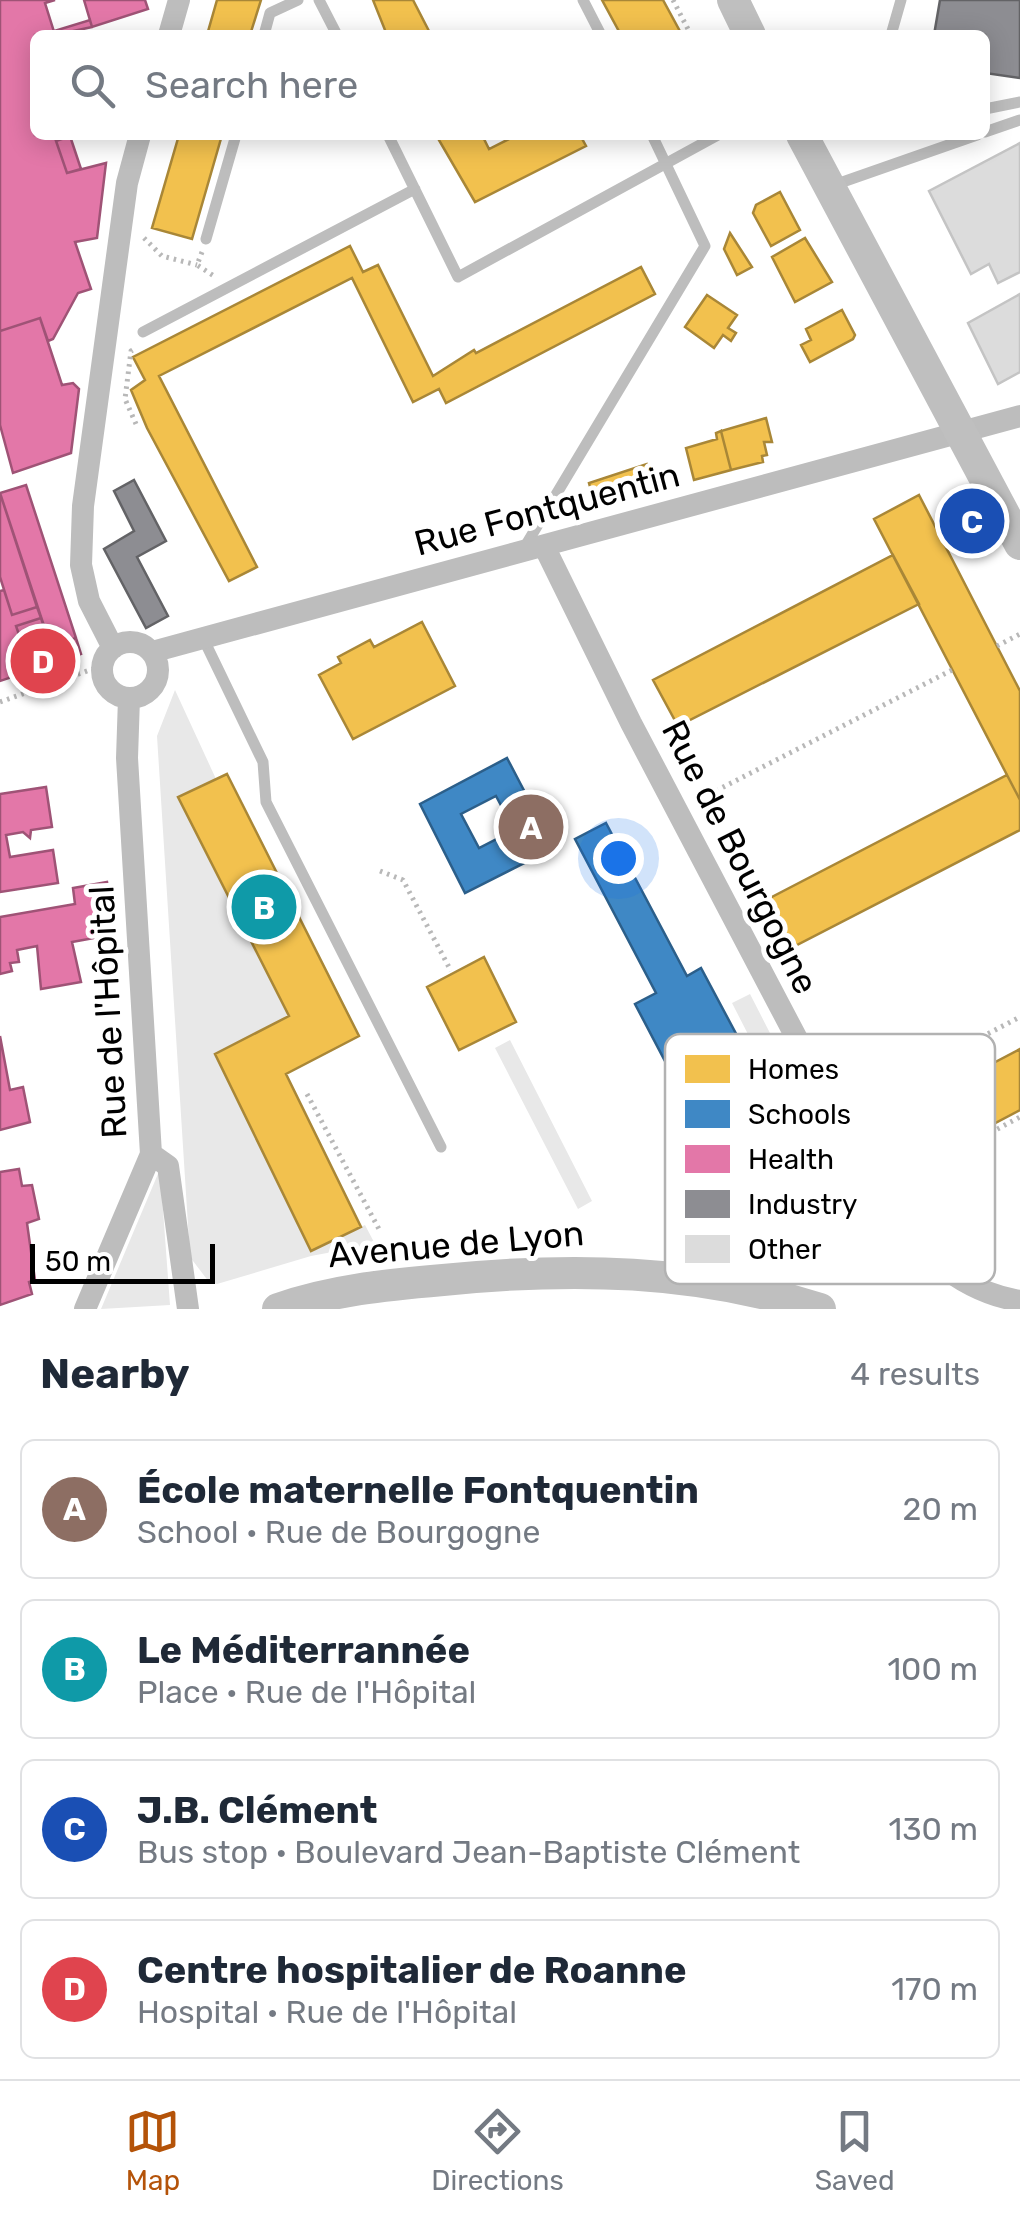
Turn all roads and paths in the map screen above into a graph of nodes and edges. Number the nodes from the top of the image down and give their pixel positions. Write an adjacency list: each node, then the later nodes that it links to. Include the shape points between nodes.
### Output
1 (179, 0): 8 (street)
2 (298, 0): 9 (lane, via 270,13)
3 (319, 0): 10 (lane)
4 (583, 0): 11 (lane)
5 (673, 0): 12 (path)
6 (733, 0): 13 (main road)
7 (901, 0): 14 (lane)
8 (170, 30)
9 (265, 30)
10 (334, 30)
11 (598, 30)
12 (688, 30)
13 (748, 30)
14 (892, 30)
15 (1020, 102): 16 (lane)
16 (990, 108)
17 (1020, 120): 18 (lane)
18 (990, 130)
19 (139, 140): 44 (street, via 127,182 83,506 81,566)
20 (235, 140): 30 (lane)
21 (391, 140): 28 (lane)
22 (654, 140): 26 (lane)
23 (709, 140): 26 (lane)
24 (805, 140): 27 (main road)
25 (963, 140): 27 (lane)
26 (666, 164): 28 (lane, via 458,277); 39 (lane, via 705,246)
27 (830, 187): 37 (main road)
28 (415, 188): 32 (lane)
29 (143, 233): 31 (path, via 162,256)
30 (206, 239): 31 (path)
31 (198, 265): 32 (path)
32 (230, 286): 33 (lane)
33 (143, 332)
34 (138, 347): 36 (path, via 131,351 125,399)
35 (1020, 416): 37 (street, Rue Fontquentin)
36 (136, 424)
37 (960, 433): 38 (main road); 39 (street, Rue Fontquentin)
38 (1020, 544)
39 (533, 549): 41 (street, Rue Fontquentin); 48 (street, Rue de Bourgogne)
40 (1020, 634): 42 (path)
41 (203, 638): 43 (street, Rue Fontquentin); 57 (lane, via 263,762 266,802)
42 (997, 646)
43 (152, 652): 44 (street, via 138,642); 46 (street, via 157,678)
44 (108, 657): 46 (street, via 112,691); 47 (path)
45 (952, 670): 48 (path)
46 (129, 698): 58 (street, Rue de l'Hôpital)
47 (0, 702)
48 (680, 808): 52 (street, Rue de Bourgogne)
49 (380, 872): 50 (path, via 403,880)
50 (451, 971)
51 (1020, 1017): 53 (path)
52 (795, 1034)
53 (992, 1034)
54 (307, 1094): 59 (path)
55 (1020, 1117): 56 (path)
56 (995, 1130)
57 (441, 1147)
58 (151, 1154): 64 (street, Rue de l'Hôpital); 65 (street, via 168,1166)
59 (380, 1231)
60 (665, 1277): 66 (main road, Avenue de Lyon, via 524,1272 332,1292)
61 (736, 1284): 67 (main road, Avenue de Lyon)
62 (972, 1284): 63 (street, Rue de Bourgogne)
63 (1020, 1300)
64 (85, 1309)
65 (188, 1309)
66 (278, 1309)
67 (820, 1309)

